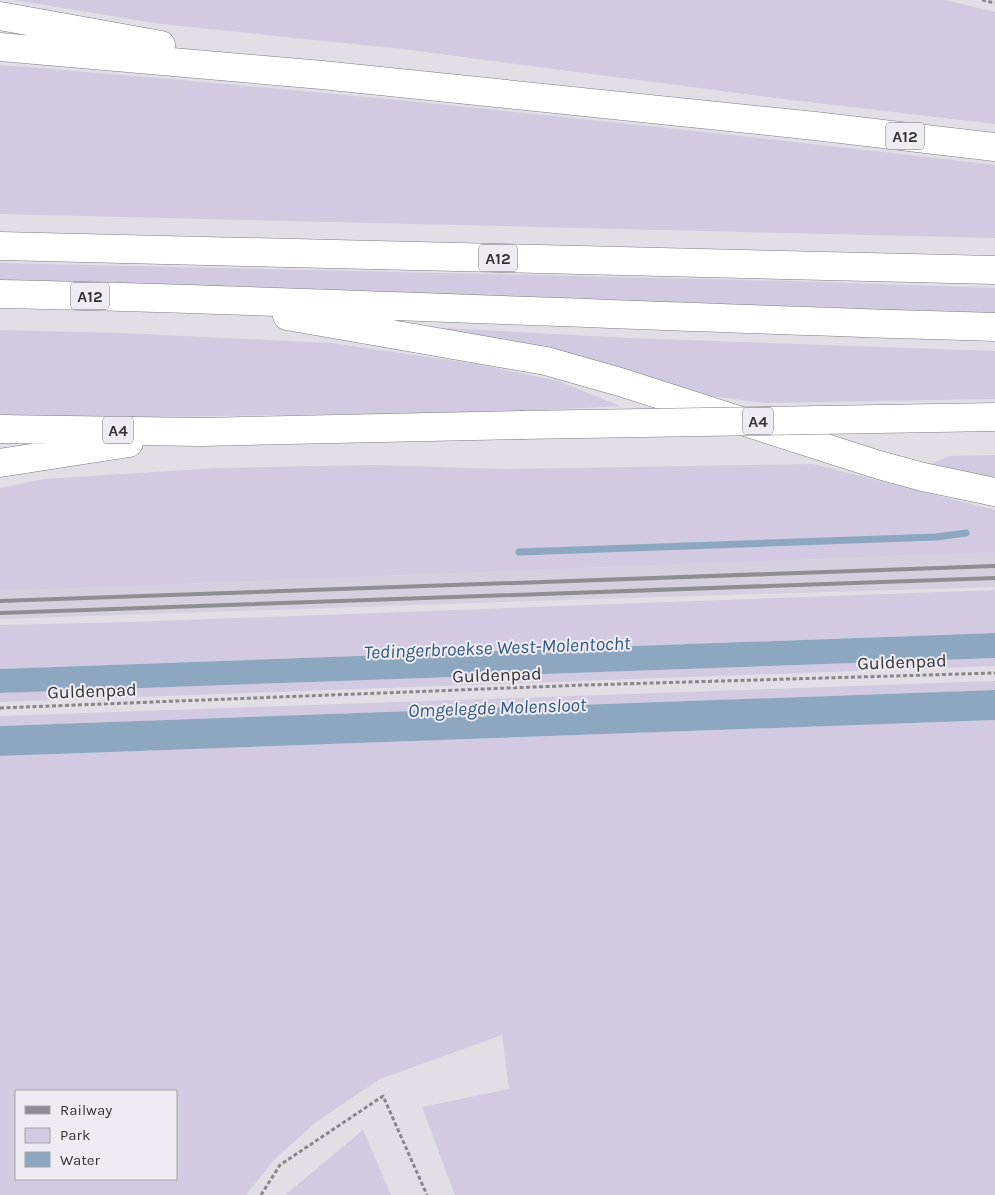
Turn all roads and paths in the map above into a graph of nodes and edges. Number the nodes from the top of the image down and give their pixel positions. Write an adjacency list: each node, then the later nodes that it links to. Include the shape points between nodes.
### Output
1 (982, 0): 2 (path)
2 (995, 3)
3 (0, 16): 5 (highway, A12)
4 (0, 47): 5 (highway, A12)
5 (322, 74): 6 (highway, A12)
6 (995, 147)
7 (0, 246): 8 (highway, A12)
8 (995, 270)
9 (0, 294): 10 (highway, A12)
10 (179, 298): 11 (highway, A12); 16 (highway, A12, via 546,361 879,465)
11 (995, 327)
12 (995, 417): 14 (highway, A4, bridge)
13 (0, 428): 14 (highway, A4)
14 (201, 432): 15 (highway, A4)
15 (0, 463)
16 (995, 492)
17 (995, 673): 18 (path, Guldenpad)
18 (0, 708)
19 (261, 1195): 20 (path, via 280,1165 383,1096)
20 (427, 1195)

